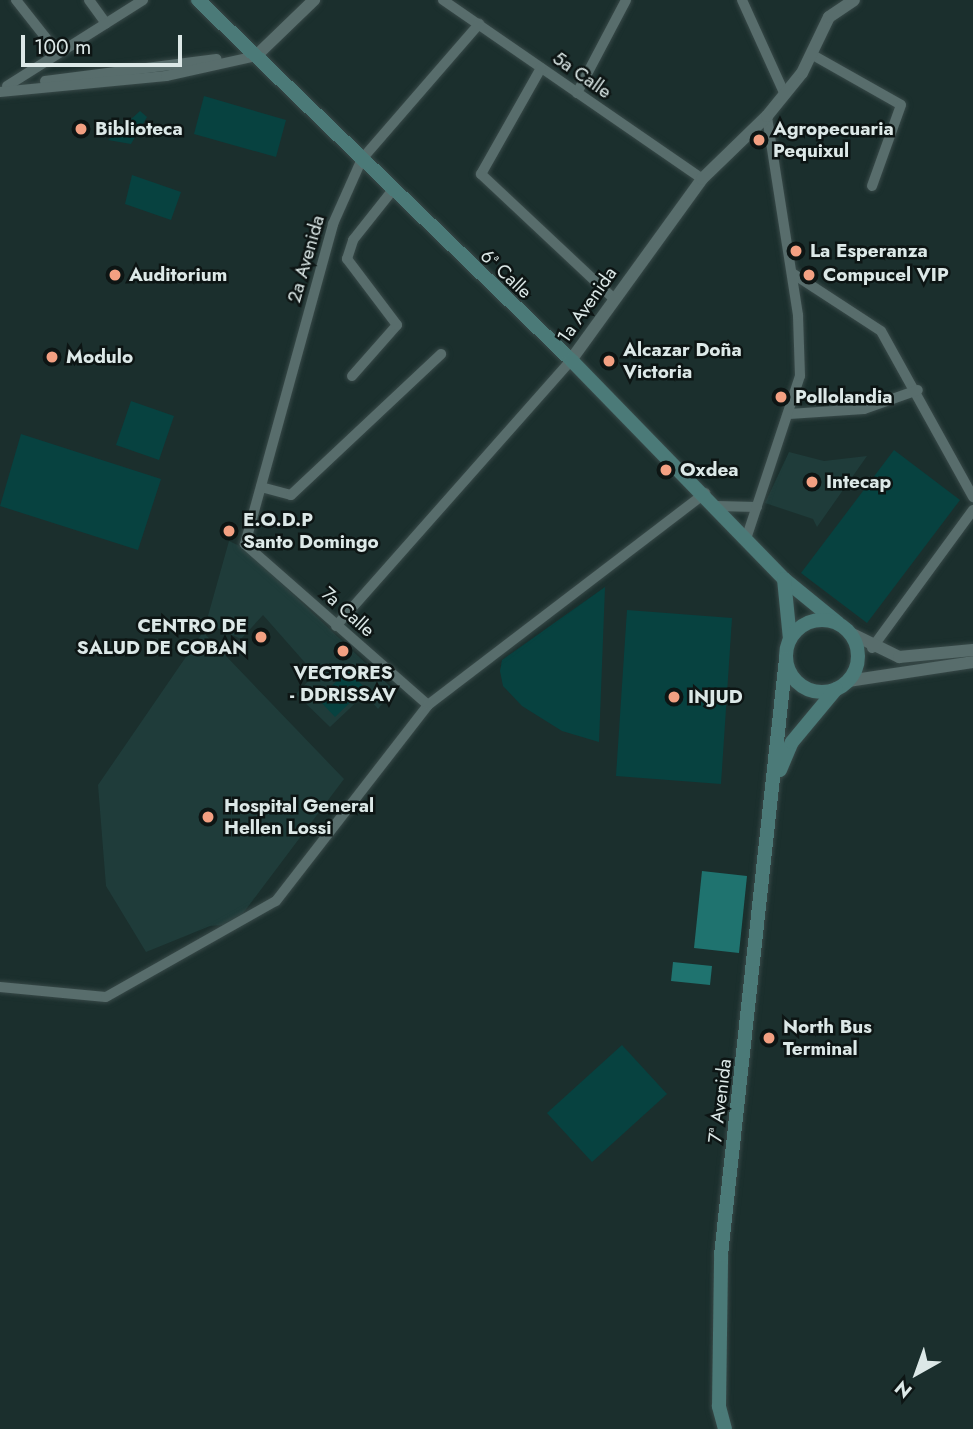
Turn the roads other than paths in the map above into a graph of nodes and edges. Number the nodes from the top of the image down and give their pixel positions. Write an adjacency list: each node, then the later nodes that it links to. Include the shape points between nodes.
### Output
1 (16, 0): 12 (street)
2 (89, 0): 10 (street)
3 (143, 0): 10 (street)
4 (198, 0): 14 (main road, 6ª Calle)
5 (314, 0): 14 (street)
6 (443, 0): 11 (street, 5a Calle)
7 (626, 0): 17 (street)
8 (742, 0): 18 (street)
9 (854, 0): 13 (street, 1a Avenida, via 829,17)
10 (106, 23): 12 (street)
11 (478, 24): 15 (street, 5a Calle); 20 (street, 2a Avenida)
12 (57, 52): 16 (street)
13 (811, 54): 18 (street, 1a Avenida); 22 (street, via 901,106)
14 (256, 56): 16 (street, via 166,76); 20 (main road, 6ª Calle)
15 (541, 68): 17 (street, 5a Calle); 25 (street, via 481,174)
16 (2, 89)
17 (577, 93): 21 (street, 5a Calle)
18 (785, 95): 19 (street, 1a Avenida)
19 (768, 116): 21 (street, 1a Avenida); 24 (street)
20 (362, 159): 23 (main road, 6ª Calle); 31 (street, 2a Avenida, via 333,224)
21 (702, 178): 25 (street, 1a Avenida)
22 (872, 186)
23 (392, 191): 27 (main road, 6ª Calle); 28 (street, via 353,240 347,259 397,325)
24 (792, 273): 29 (street, via 865,316); 30 (street, via 800,376)
25 (614, 299): 27 (street, 1a Avenida)
26 (441, 354): 31 (street, via 291,495)
27 (571, 360): 32 (main road, 6ª Calle); 41 (street, 1a Avenida)
28 (352, 376)
29 (918, 390): 30 (street, via 864,409); 33 (street)
30 (789, 414): 35 (street)
31 (261, 487): 38 (street, 2a Avenida)
32 (705, 493): 34 (main road, 6ª Calle); 49 (street)
33 (973, 497)
34 (716, 506): 35 (street); 37 (main road, 6ª Calle)
35 (757, 507): 37 (street)
36 (973, 510): 44 (street)
37 (746, 539): 39 (main road, 6ª Calle)
38 (245, 544): 41 (street, 7a Calle)
39 (784, 579): 40 (main road, 6ª Calle); 43 (main road)
40 (838, 623): 42 (main road); 43 (main road, via 811,621)
41 (336, 625): 49 (street, 7a Calle)
42 (850, 633): 44 (street); 48 (main road, via 858,663)
43 (790, 639): 46 (main road)
44 (872, 648): 45 (street, via 909,657)
45 (973, 650)
46 (786, 659): 48 (main road, via 804,687); 50 (main road, 7ª Avenida)
47 (973, 662): 48 (street)
48 (842, 685): 50 (main road, 7ª Avenida, via 792,742)
49 (428, 705): 51 (street, via 276,901 231,932 106,997)
50 (777, 778): 52 (main road, 7ª Avenida, via 721,1255 719,1406)
51 (0, 987)
52 (725, 1429)

